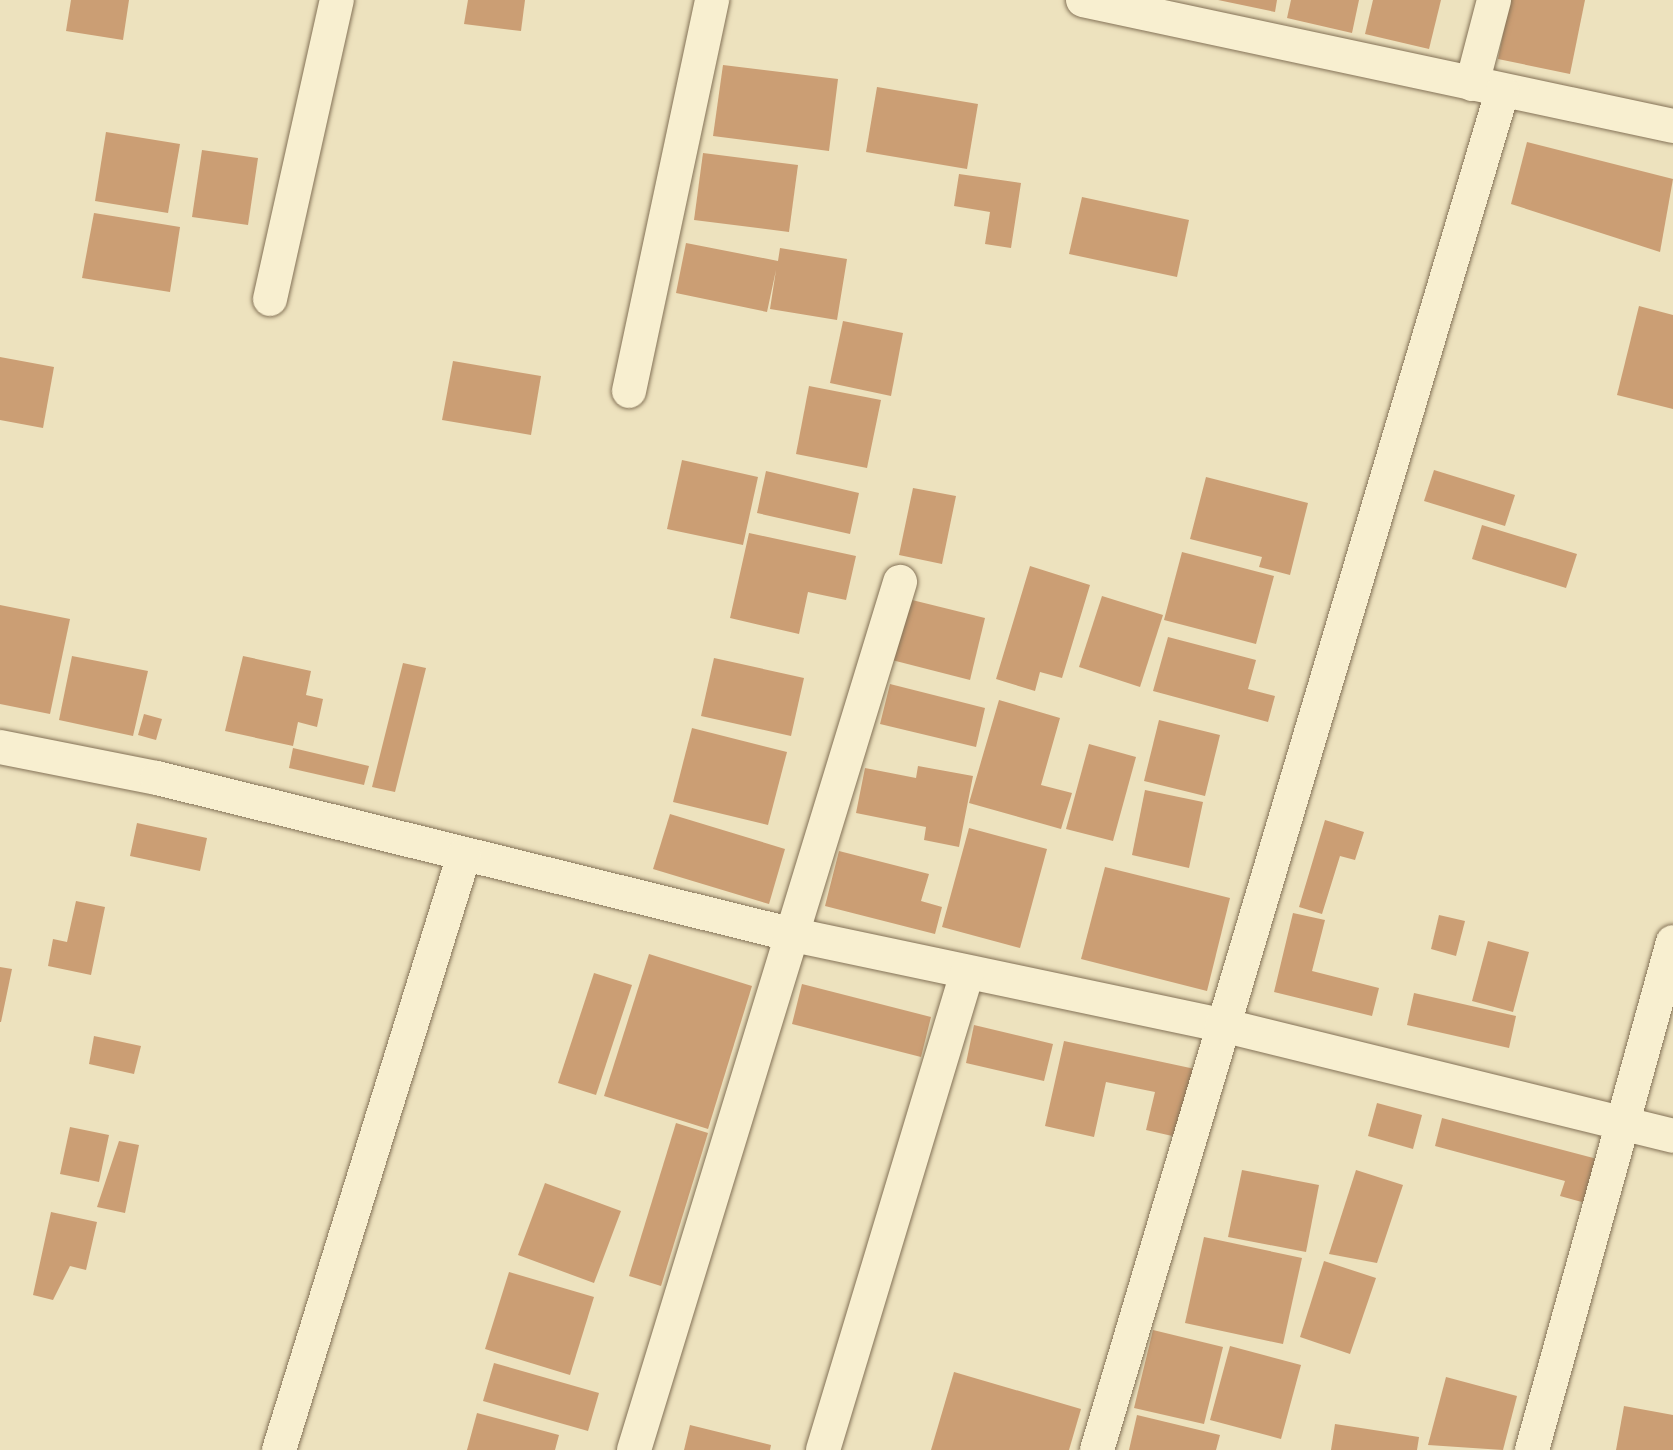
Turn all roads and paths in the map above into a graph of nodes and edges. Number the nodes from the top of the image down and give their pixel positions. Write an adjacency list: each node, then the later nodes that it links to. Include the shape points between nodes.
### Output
1 (337, 0): 7 (street)
2 (712, 0): 8 (street)
3 (1494, 0): 5 (street)
4 (1103, 2): 5 (street)
5 (1487, 88): 6 (street); 15 (street)
6 (1673, 126)
7 (270, 299)
8 (629, 391)
9 (900, 582): 12 (street)
10 (0, 747): 11 (street)
11 (464, 855): 12 (street); 18 (street)
12 (794, 935): 14 (street); 19 (street)
13 (1673, 942): 16 (street)
14 (967, 972): 15 (street); 20 (street)
15 (1222, 1025): 16 (street); 21 (street)
16 (1624, 1123): 17 (street); 22 (street)
17 (1673, 1136)
18 (279, 1450)
19 (634, 1450)
20 (823, 1450)
21 (1097, 1450)
22 (1532, 1450)

